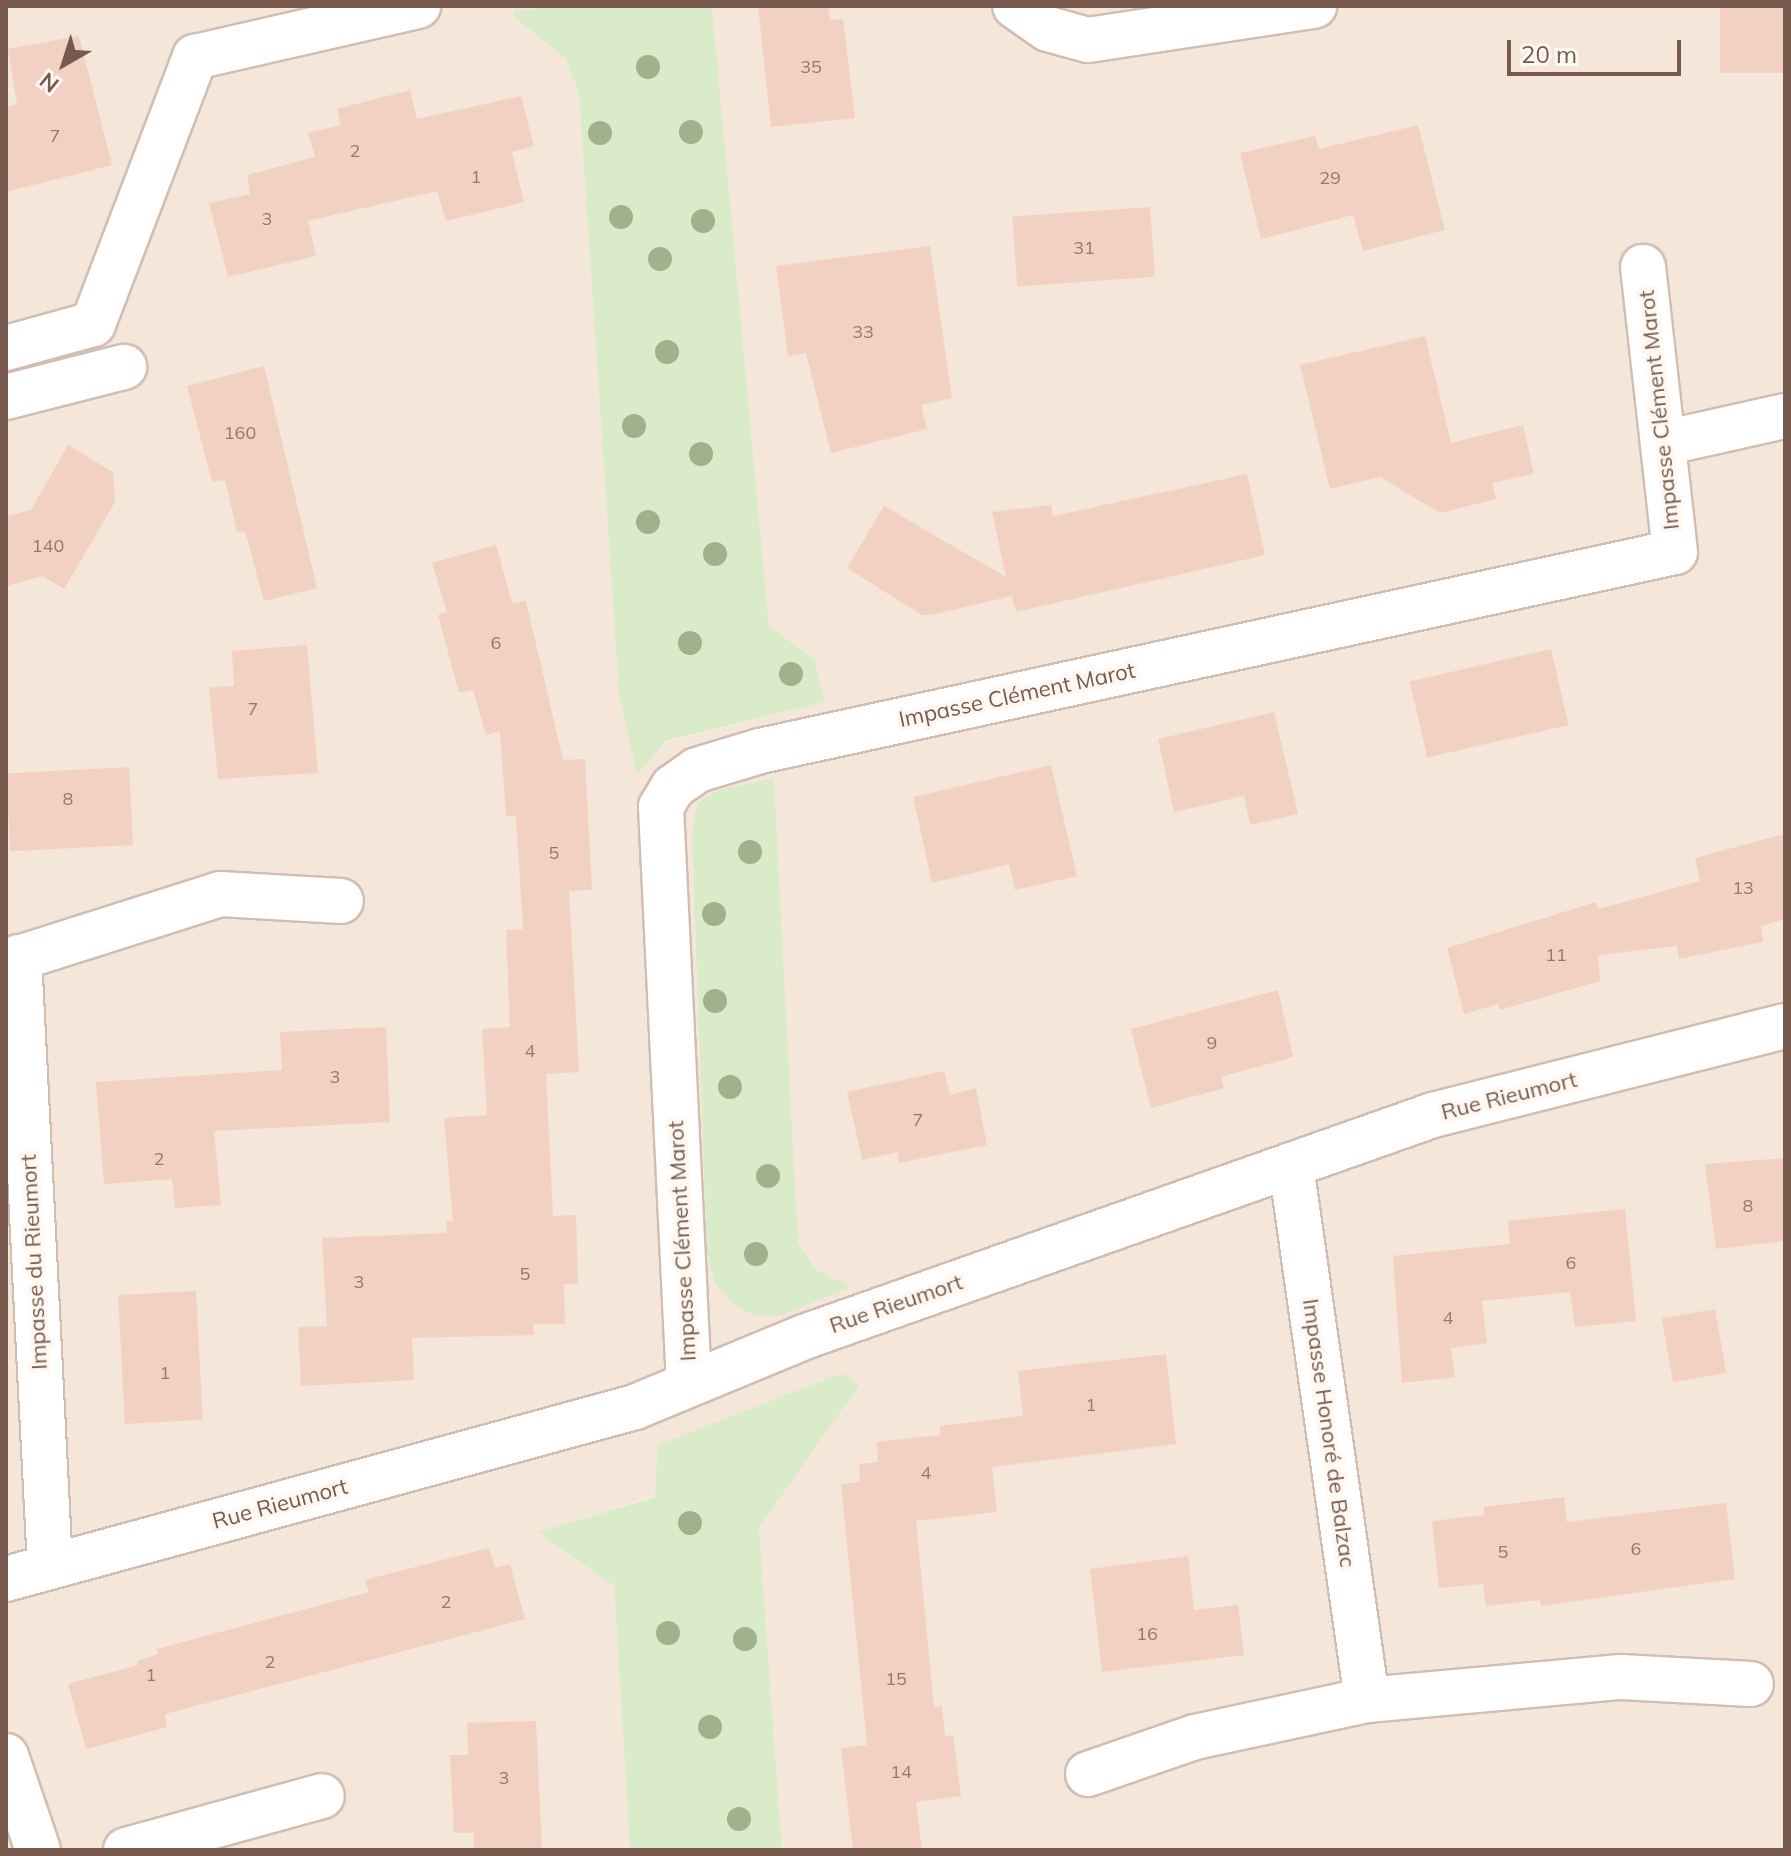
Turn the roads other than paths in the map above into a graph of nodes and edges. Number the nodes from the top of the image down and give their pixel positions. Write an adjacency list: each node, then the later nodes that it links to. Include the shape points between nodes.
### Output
1 (418, 6): 5 (street, via 195,57 93,324)
2 (1015, 6): 3 (street, via 1048,29 1088,40)
3 (1314, 6)
4 (1643, 267): 9 (street, Impasse Clément Marot)
5 (6, 348)
6 (124, 367): 7 (street)
7 (6, 397)
8 (1785, 416): 9 (street)
9 (1664, 443): 14 (street, Impasse Clément Marot, via 1675,552 760,751 697,770 673,787 661,807)
10 (341, 901): 11 (street, Impasse du Rieumort, via 220,894)
11 (12, 960): 15 (street, Impasse du Rieumort)
12 (1785, 1026): 13 (street, Rue Rieumort, via 1433,1115)
13 (1291, 1166): 14 (street, Rue Rieumort, via 804,1337); 18 (street, Impasse Honoré de Balzac)
14 (689, 1384): 15 (street, Rue Rieumort, via 635,1407)
15 (50, 1566): 16 (street, Rue Rieumort)
16 (6, 1579)
17 (1751, 1684): 18 (street, via 1621,1677)
18 (1367, 1700): 20 (street, via 1195,1737)
19 (6, 1756): 22 (street)
20 (1088, 1774)
21 (322, 1796): 23 (street)
22 (38, 1850)
23 (126, 1850)

